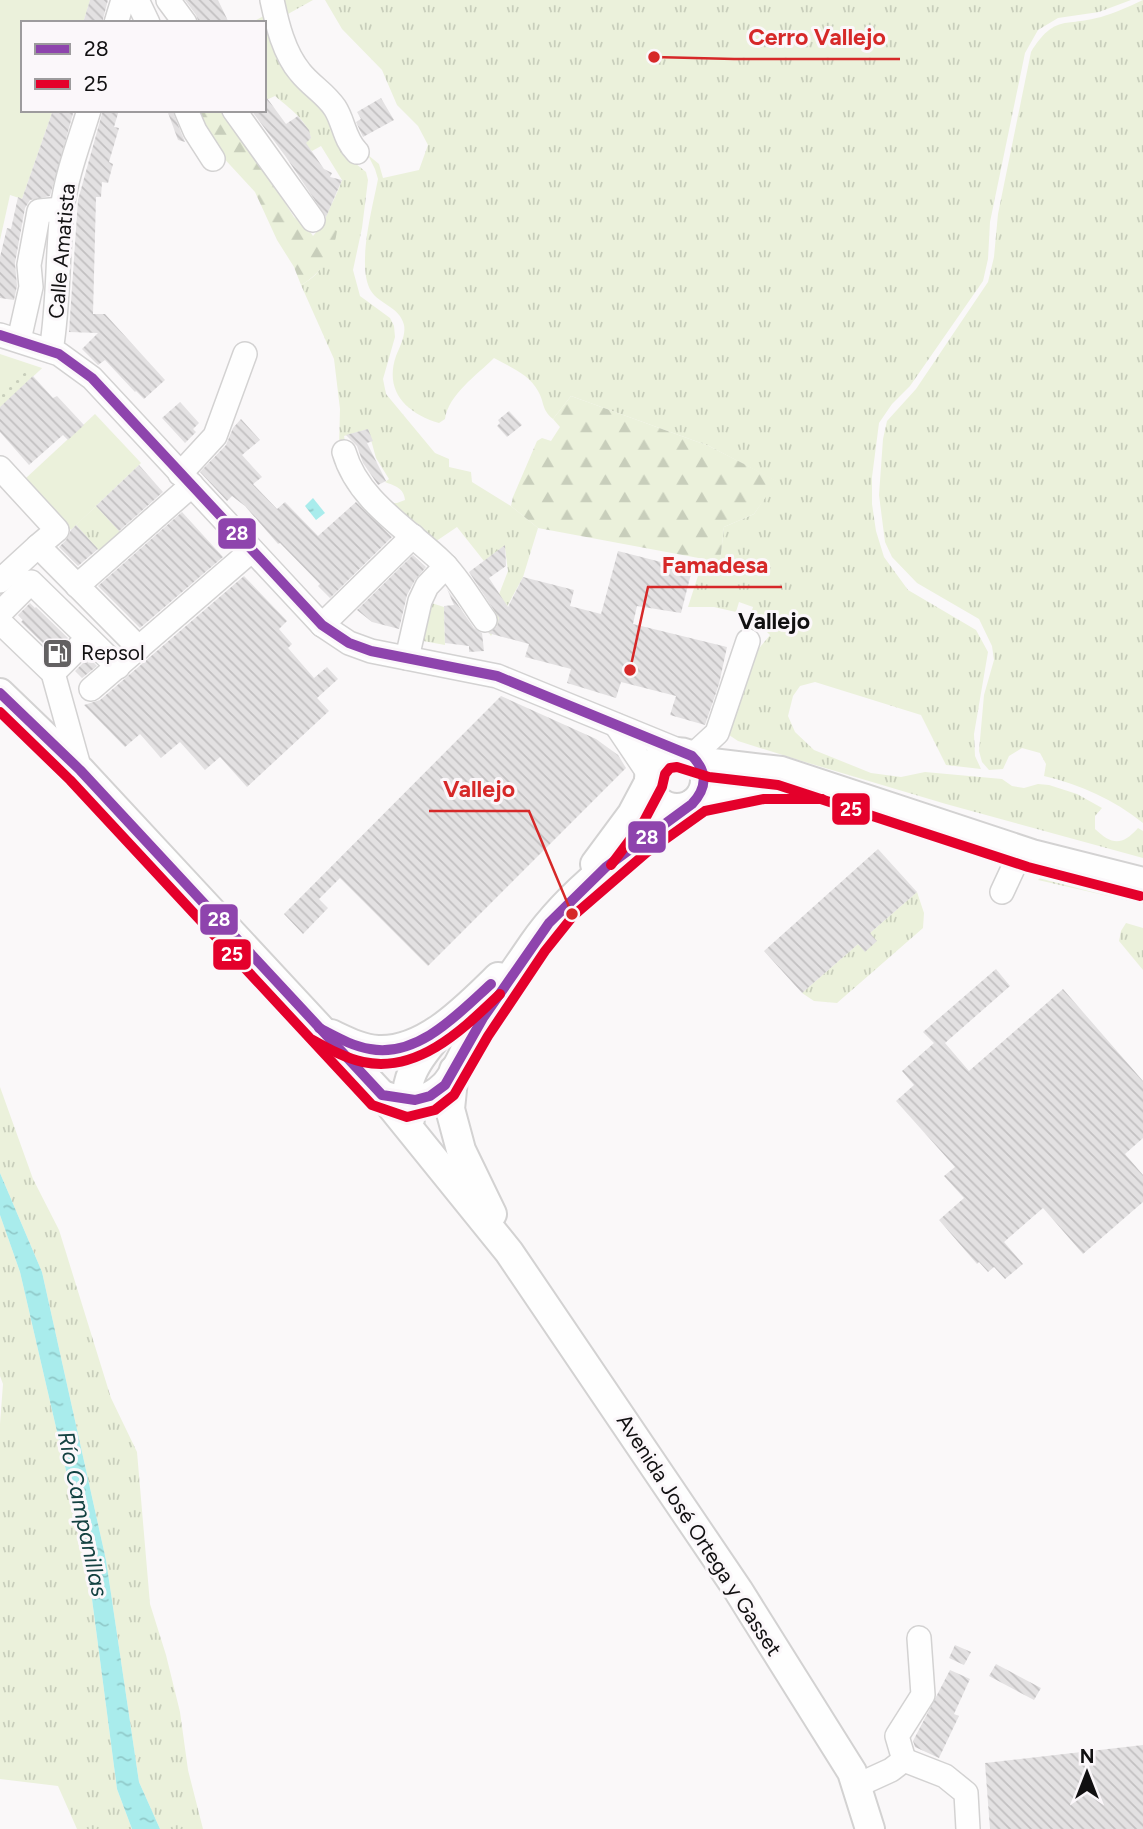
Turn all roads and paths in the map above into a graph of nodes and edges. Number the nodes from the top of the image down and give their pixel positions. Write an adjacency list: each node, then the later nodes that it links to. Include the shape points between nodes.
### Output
1 (123, 0): 5 (street)
2 (137, 0): 6 (street)
3 (168, 0): 7 (street)
4 (272, 0): 11 (street, via 300,72 328,97)
5 (117, 21)
6 (147, 21)
7 (184, 21)
8 (88, 112): 13 (street, Calle Amatista)
9 (187, 112): 12 (street)
10 (235, 112): 14 (street)
11 (357, 152)
12 (213, 159)
13 (62, 209): 15 (street, via 39,211 29,265 31,287); 16 (street, Calle Amatista)
14 (313, 220)
15 (9, 338): 16 (street)
16 (51, 351): 20 (street, via 92,378)
17 (245, 354): 20 (street, via 215,436)
18 (344, 452): 21 (street, via 363,492)
19 (0, 468): 22 (street, via 57,530)
20 (186, 480): 23 (street); 26 (street)
21 (413, 537): 24 (street); 30 (street)
22 (38, 546): 25 (street); 26 (street)
23 (251, 551): 30 (street); 33 (street)
24 (446, 566): 28 (street); 34 (street, via 420,601)
25 (0, 581)
26 (77, 586): 33 (street)
27 (0, 613): 31 (street, via 31,582)
28 (485, 620)
29 (0, 622): 36 (street)
30 (322, 625): 34 (street, via 349,643)
31 (88, 638): 35 (street); 36 (street)
32 (748, 641): 40 (street, via 717,733)
33 (139, 649): 35 (street)
34 (407, 659): 39 (street, via 497,676)
35 (118, 667): 37 (street)
36 (53, 673): 41 (street)
37 (91, 689)
38 (0, 693): 41 (main road, Avenida José Ortega y Gasset)
39 (616, 725): 40 (street); 42 (street)
40 (688, 754): 42 (main road, via 662,756); 43 (main road, via 712,763 781,771); 44 (main road, via 705,774 704,790)
41 (80, 770): 51 (main road, Avenida José Ortega y Gasset)
42 (649, 778): 44 (main road, via 650,790 662,804 678,808); 48 (main road, via 632,814)
43 (822, 785): 44 (main road, via 762,785); 45 (main road)
44 (696, 800): 48 (main road)
45 (1021, 850): 46 (main road); 47 (street)
46 (1143, 882)
47 (1002, 892)
48 (573, 895): 49 (main road)
49 (534, 943): 50 (main road); 52 (main road)
50 (455, 1016): 51 (main road, via 397,1049 355,1045); 53 (main road)
51 (319, 1028): 53 (main road, Avenida José Ortega y Gasset)
52 (454, 1070): 53 (main road, via 429,1097); 54 (main road, Avenida José Ortega y Gasset, via 450,1109 461,1150)
53 (393, 1099): 54 (main road, Avenida José Ortega y Gasset, via 413,1132)
54 (509, 1252): 57 (main road, Avenida José Ortega y Gasset, via 738,1590 852,1772)
55 (919, 1638): 56 (street, via 923,1695 897,1736)
56 (904, 1760): 57 (street); 59 (street, via 945,1776 965,1793)
57 (856, 1786): 58 (main road, Avenida José Ortega y Gasset)
58 (870, 1829)
59 (968, 1829)

